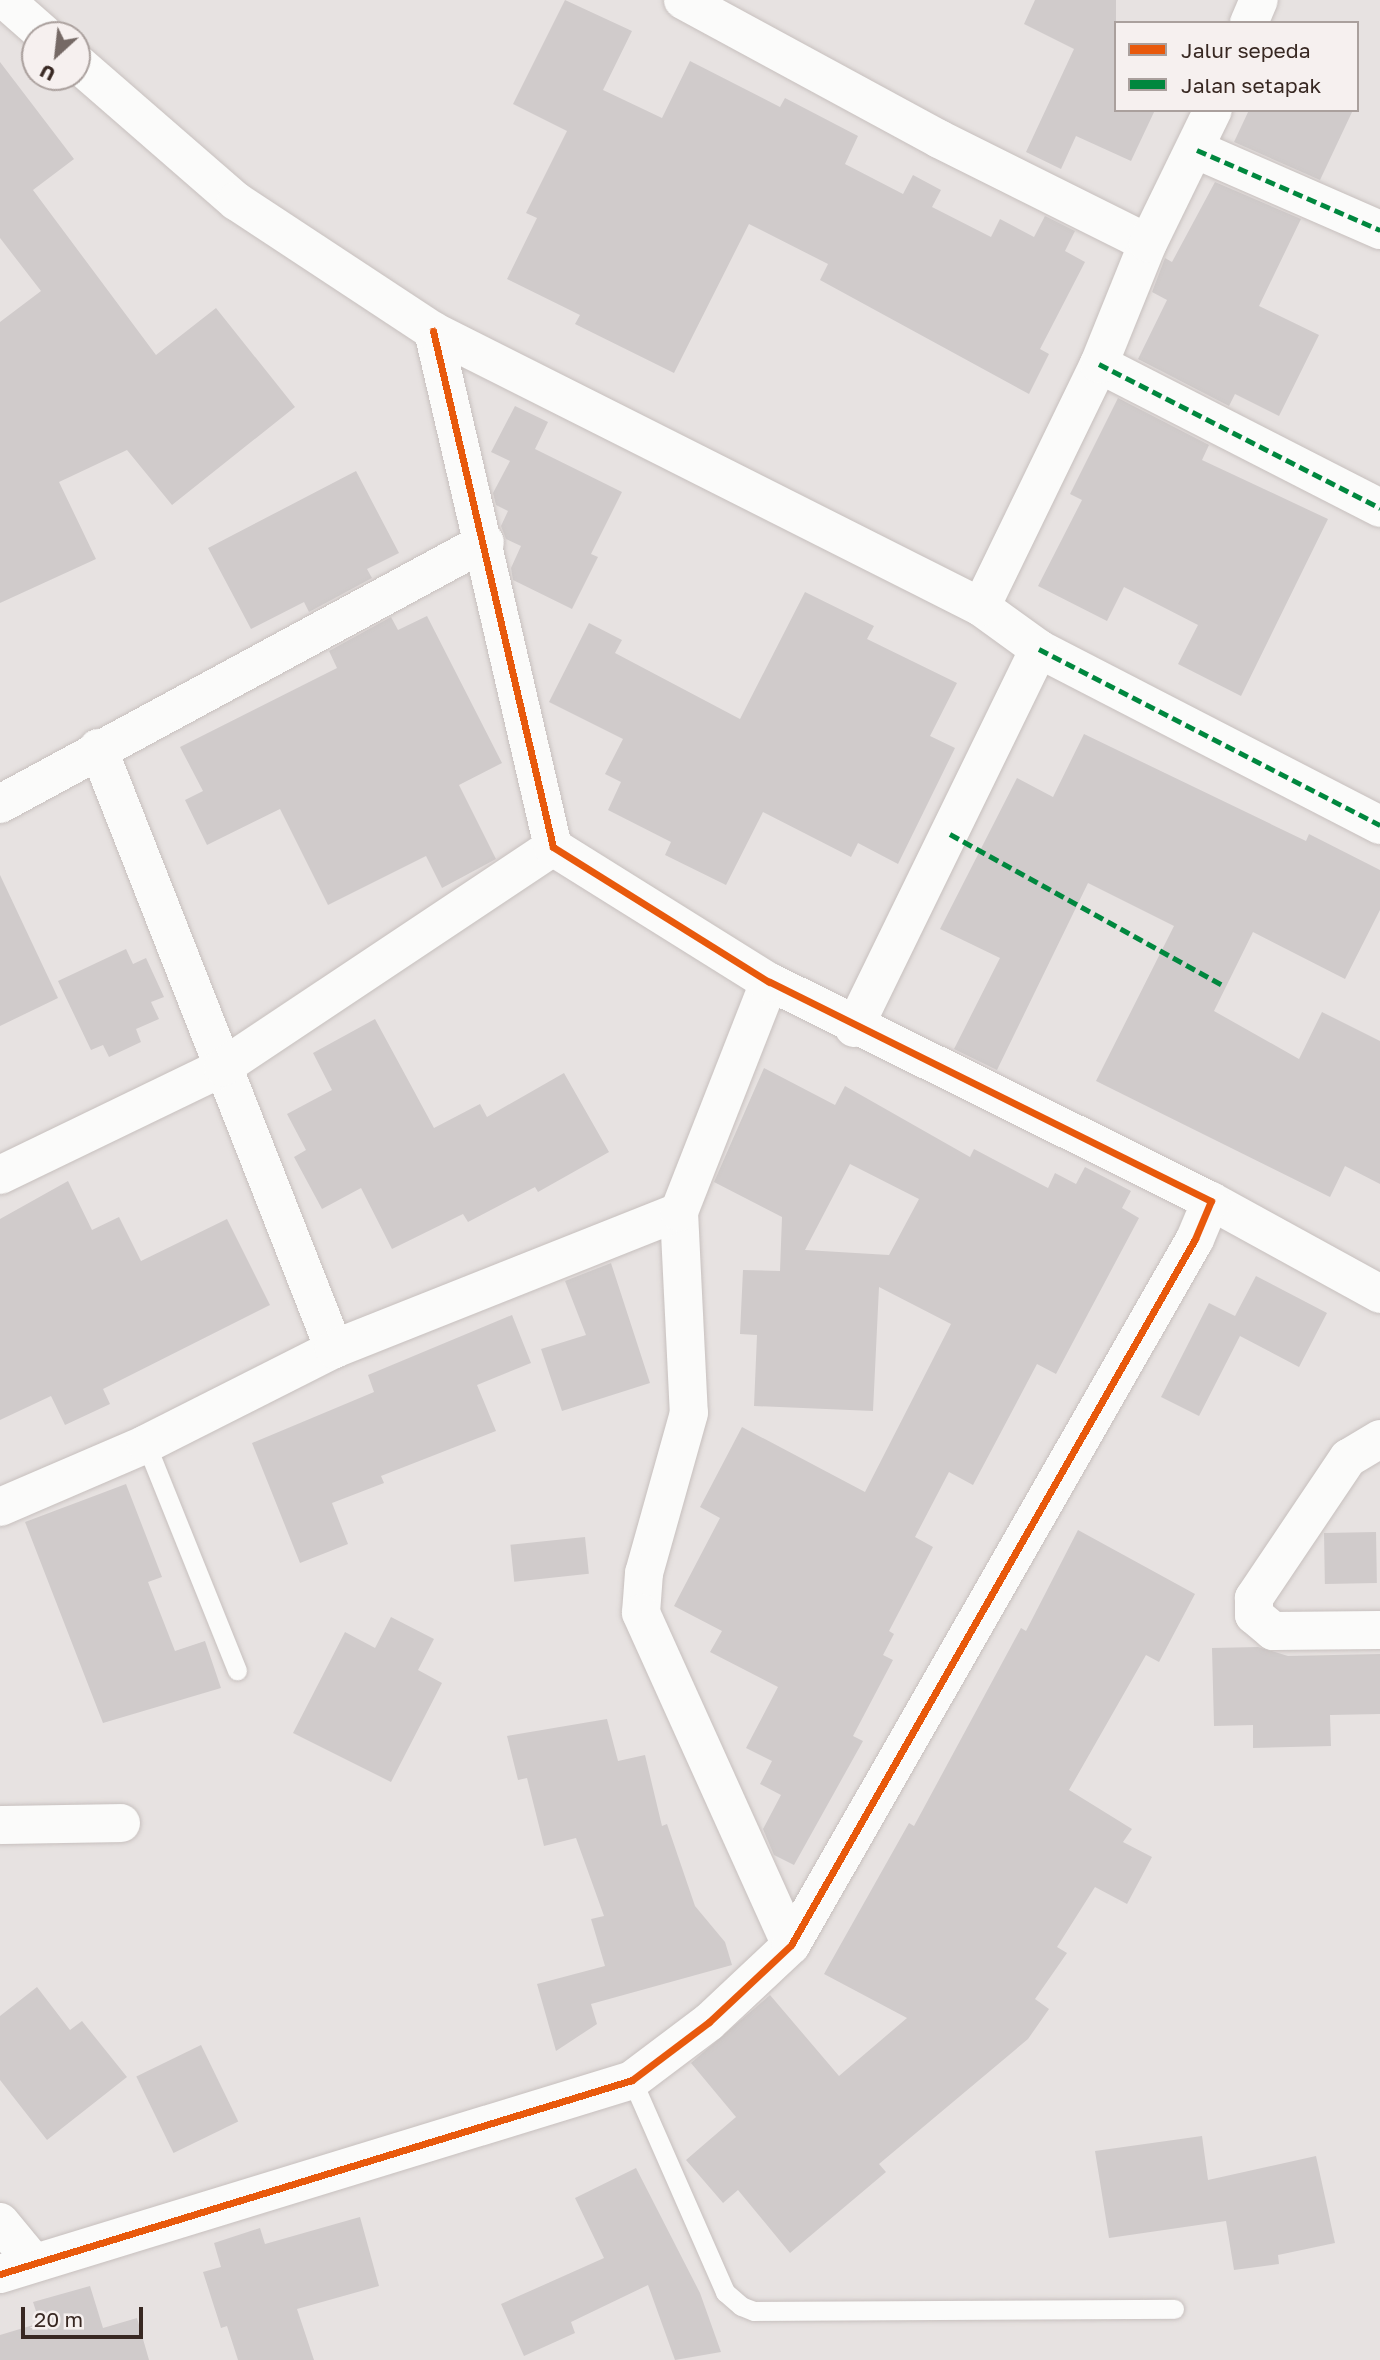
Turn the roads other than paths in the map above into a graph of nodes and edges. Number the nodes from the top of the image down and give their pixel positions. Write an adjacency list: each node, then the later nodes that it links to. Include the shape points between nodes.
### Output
1 (5, 0): 4 (street)
2 (683, 0): 10 (street, via 939,139)
3 (1259, 0): 5 (street)
4 (29, 21)
5 (1251, 21)
6 (91, 75): 11 (street, via 236,201)
7 (1212, 112): 8 (street)
8 (1197, 150): 9 (street); 10 (street)
9 (1380, 230)
10 (1148, 243): 12 (street)
11 (433, 331): 14 (street); 15 (street)
12 (1099, 364): 13 (street); 15 (street)
13 (1380, 508)
14 (485, 542): 17 (street); 20 (street)
15 (981, 607): 16 (street)
16 (1039, 649): 19 (street); 22 (street)
17 (98, 748): 18 (street); 23 (street)
18 (0, 804)
19 (1380, 825)
20 (553, 847): 21 (street); 23 (street)
21 (769, 982): 22 (street); 26 (street)
22 (854, 1028): 25 (street)
23 (223, 1067): 24 (street); 28 (street)
24 (0, 1175)
25 (1211, 1201): 27 (street); 36 (street, via 1195,1239)
26 (679, 1212): 28 (street); 36 (street, via 689,1413 644,1573 641,1613)
27 (1380, 1294)
28 (334, 1349): 30 (street)
29 (1380, 1439): 32 (street, via 1348,1458 1254,1598 1254,1615 1273,1631)
30 (146, 1444): 31 (street); 33 (lane)
31 (0, 1507)
32 (1380, 1630)
33 (237, 1670)
34 (121, 1823): 35 (street)
35 (0, 1825)
36 (791, 1945): 37 (street, via 709,2022)
37 (632, 2080): 39 (street); 40 (lane, via 725,2292 741,2306 754,2311)
38 (0, 2222): 39 (street)
39 (17, 2269)
40 (1174, 2309)

